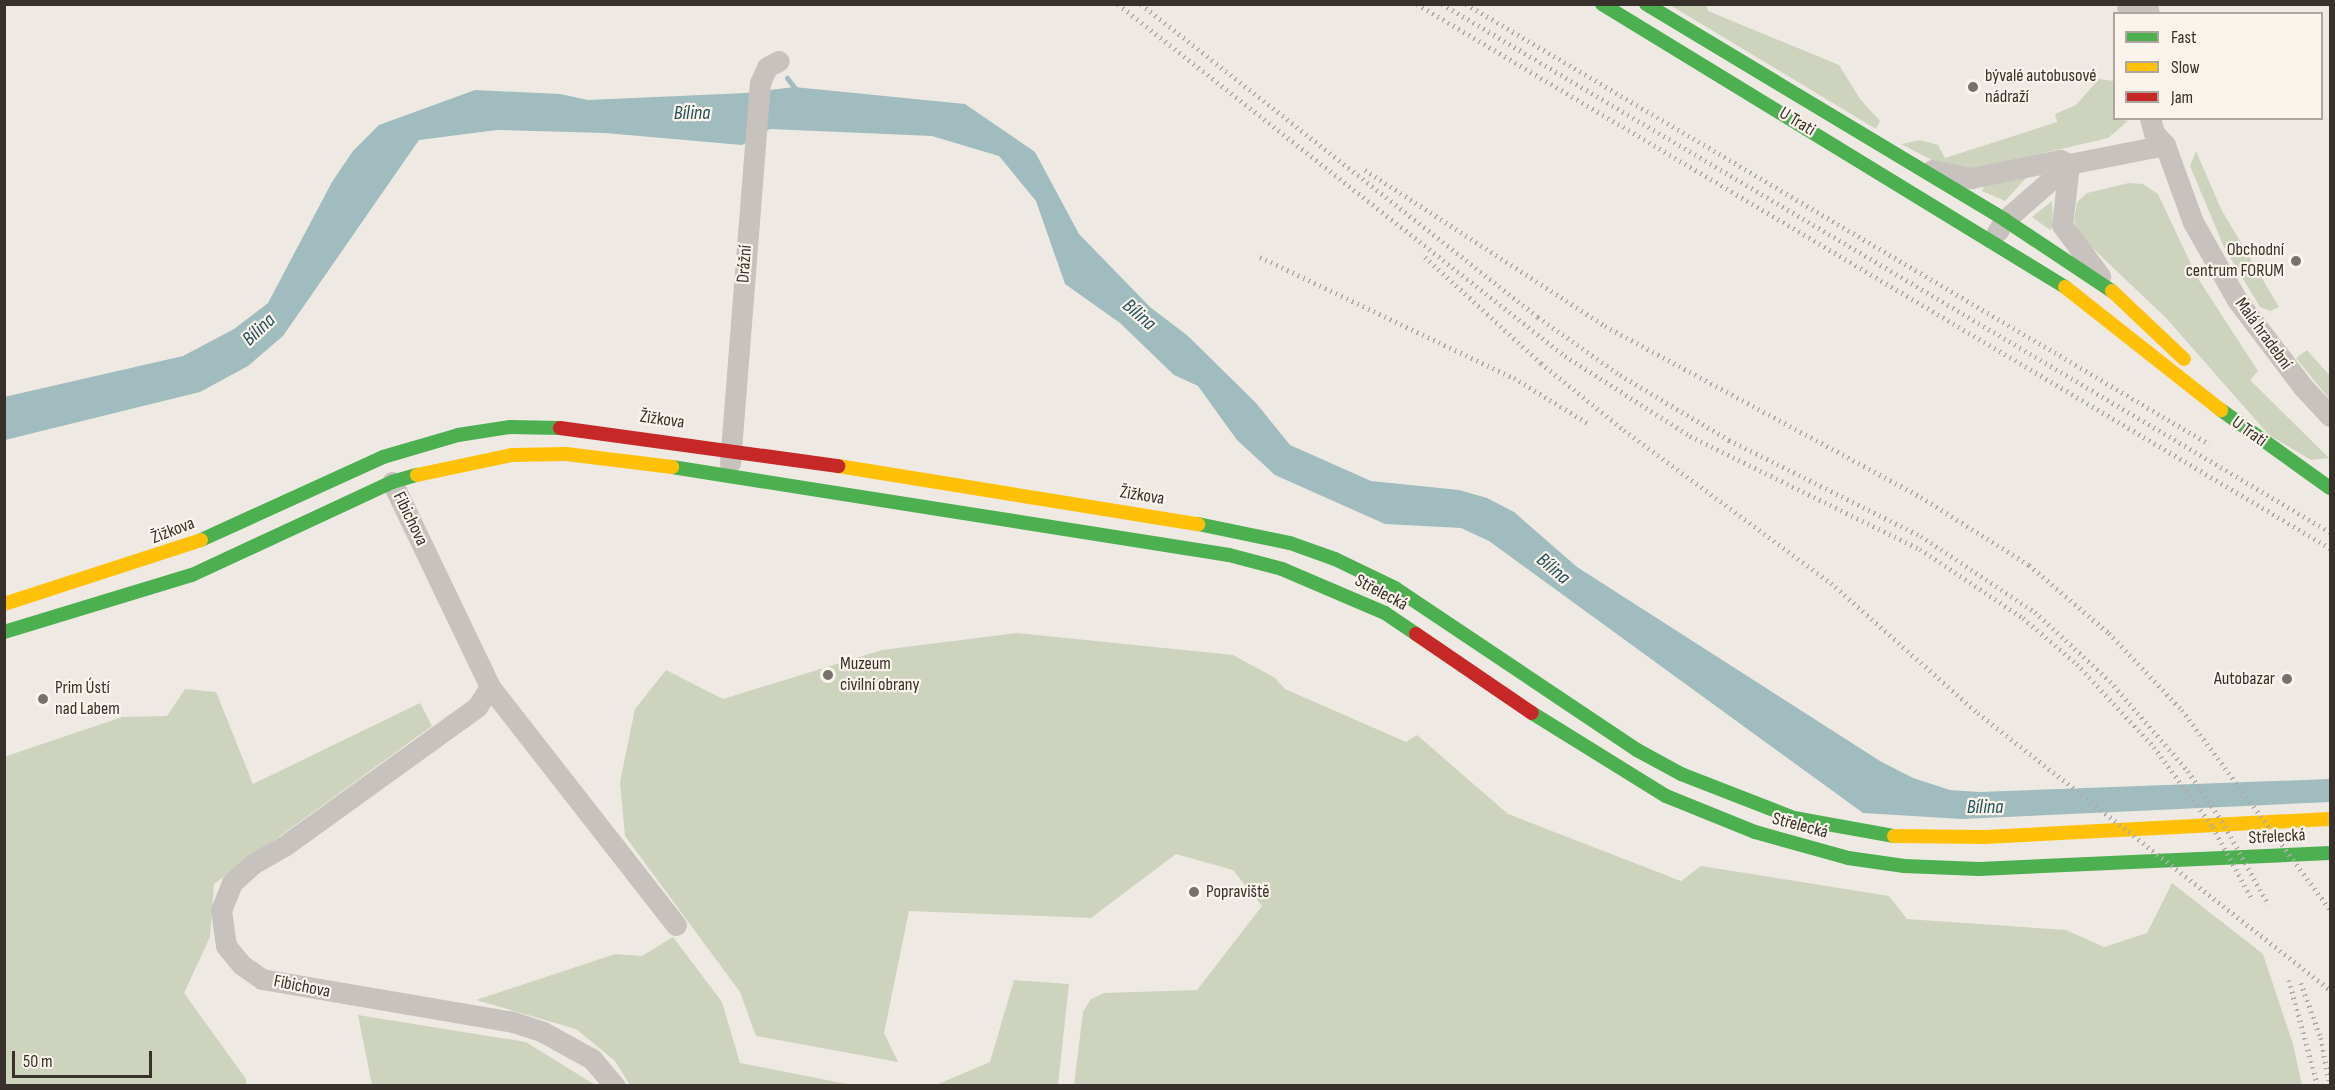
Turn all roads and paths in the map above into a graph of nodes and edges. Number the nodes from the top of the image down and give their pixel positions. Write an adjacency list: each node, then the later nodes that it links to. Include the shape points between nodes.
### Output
1 (1602, 4): 10 (main road, U Trati)
2 (1646, 4): 8 (main road, U Trati)
3 (779, 61): 13 (street, Drážní, via 767,67 760,83)
4 (2151, 120): 6 (street, Malá hradební, via 2154,133)
5 (2167, 120): 6 (street, Malá hradební)
6 (2165, 145): 7 (street, U Trati); 12 (street, Malá hradební, via 2193,222 2236,300)
7 (2069, 164): 8 (street, U Trati, via 2060,160 1971,178); 9 (street); 11 (street, U Trati, via 2062,225)
8 (1919, 168): 9 (main road, U Trati)
9 (2006, 220): 10 (street); 11 (main road, U Trati)
10 (1993, 240): 14 (main road, U Trati, via 2084,299)
11 (2106, 285): 14 (main road, U Trati)
12 (2331, 417)
13 (732, 450): 15 (street, Drážní); 18 (main road, Žižkova, via 1225,528 1290,543); 19 (main road, Žižkova, via 570,428 510,427 458,435 382,457 192,544)
14 (2296, 466): 17 (main road)
15 (728, 475): 16 (main road, via 566,454 512,455 460,463); 23 (main road, Střelecká, via 1229,555 1326,585 1385,613 1552,727 1658,792 1709,816 1789,843 1904,866 1979,869)
16 (392, 482): 20 (main road, via 192,575); 21 (street, Fibichova)
17 (2331, 488)
18 (1335, 559): 22 (main road, Střelecká, via 1395,588 1637,750 1724,794 1794,818 1906,838)
19 (4, 604)
20 (4, 632)
21 (490, 687): 24 (street, Fibichova); 25 (street, Fibichova, via 477,706 284,846 254,863 232,883 221,910 226,946 242,965 262,979 513,1022 543,1032 592,1059)
22 (2331, 819)
23 (2331, 853)
24 (676, 925)
25 (615, 1086)

